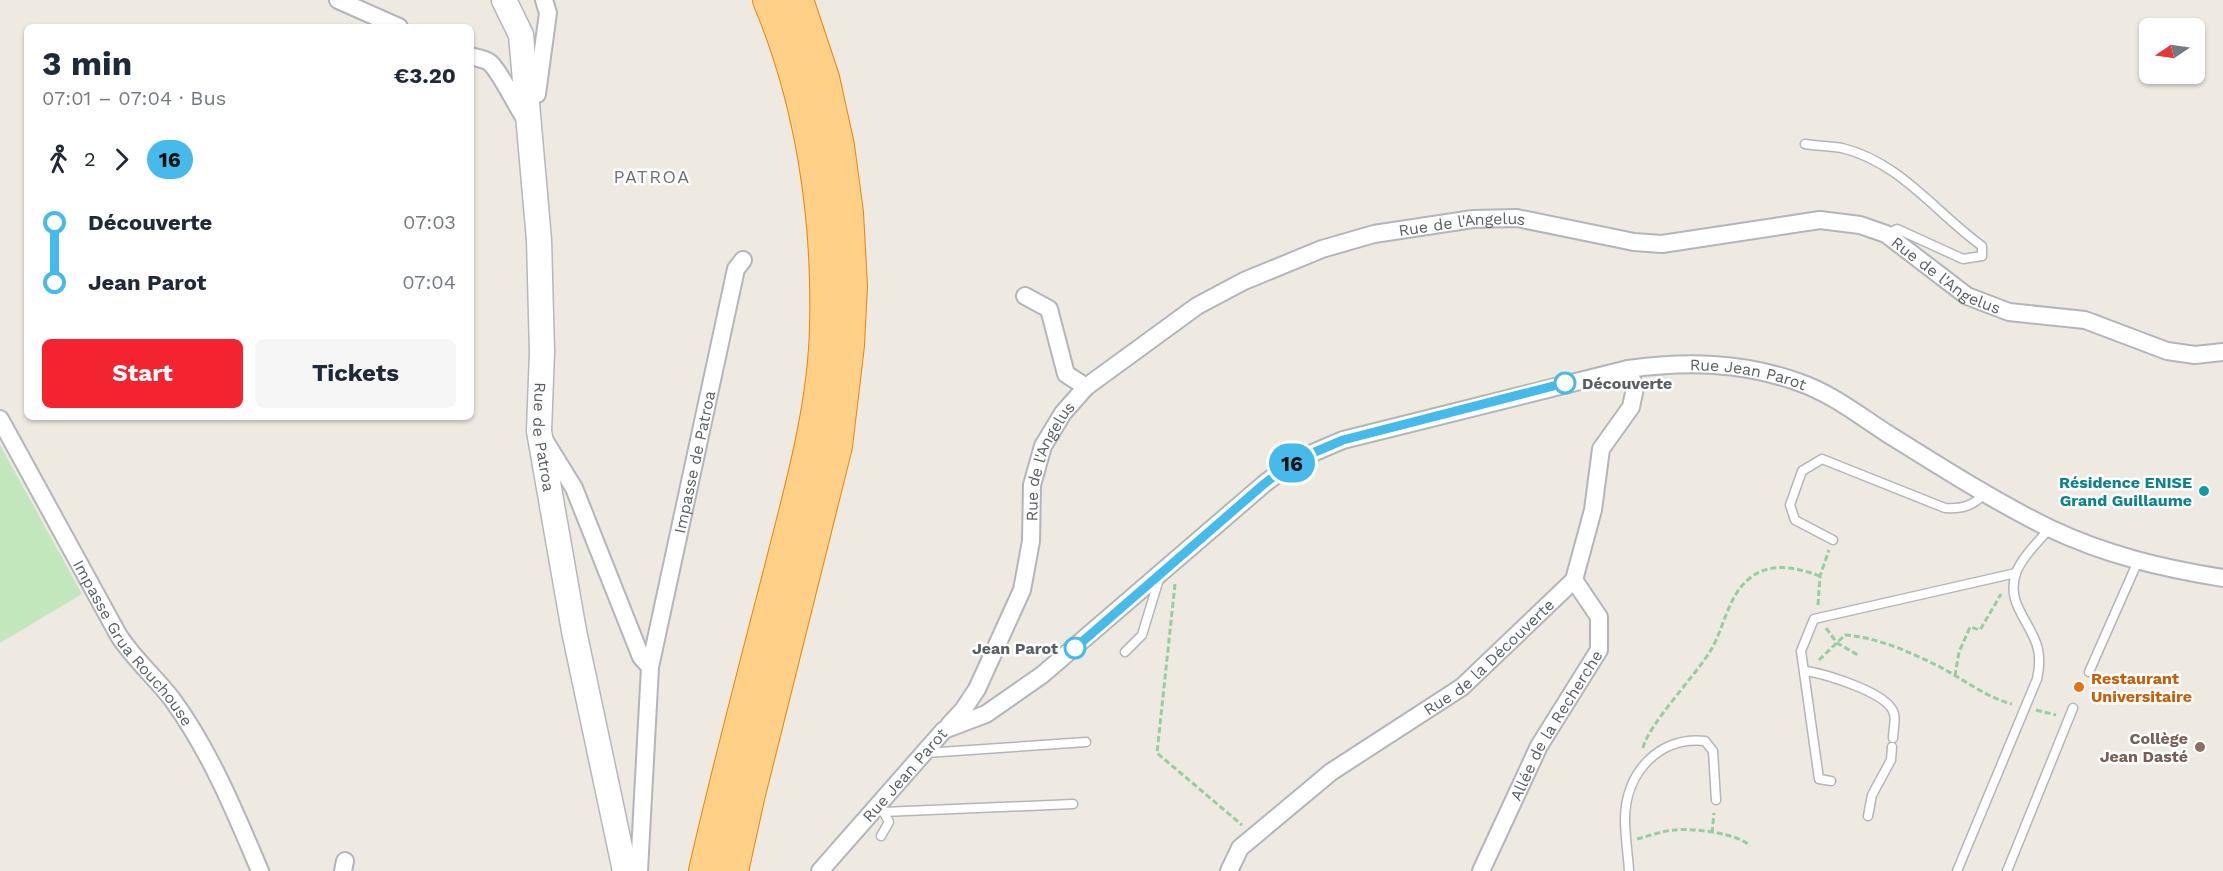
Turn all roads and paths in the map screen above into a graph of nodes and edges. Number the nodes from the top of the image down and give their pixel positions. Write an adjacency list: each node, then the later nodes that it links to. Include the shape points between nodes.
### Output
1 (338, 0): 6 (street)
2 (504, 0): 8 (street, Rue de Patroa, via 521,35)
3 (544, 0): 8 (street, via 548,13 537,94)
4 (769, 0): 58 (highway, via 797,81 813,153 822,215 826,329 813,441)
5 (797, 0): 59 (highway, via 824,78 838,146 850,265 848,345 836,446)
6 (392, 24)
7 (474, 57): 9 (street, via 490,63 500,74 514,105)
8 (527, 96): 9 (street, Rue de Patroa)
9 (529, 125): 18 (street, Rue de Patroa, via 539,240 542,352)
10 (1805, 144): 11 (lane, via 1843,148 1884,167 1920,191 1982,246 1982,256 1963,258 1897,229)
11 (1886, 234): 14 (street, Rue de l'Angelus, via 1967,296 2009,312 2085,320 2167,351 2195,355); 16 (street, Rue de l'Angelus, via 1860,225 1820,219 1662,244 1517,218 1411,227 1322,249 1244,281 1197,306)
12 (743, 260): 31 (street, Impasse de Patroa, via 736,269)
13 (1025, 296): 16 (street, via 1048,309 1066,374)
14 (2223, 352)
15 (1628, 369): 19 (street, Rue Jean Parot, via 1711,363 1759,370 1800,382); 24 (street, Rue Jean Parot, via 1343,440 1294,461); 27 (street, via 1635,388 1631,407 1601,449 1593,510)
16 (1086, 387): 39 (street, Rue de l'Angelus, via 1043,446 1032,485 1031,541 1022,590 977,689)
17 (0, 419): 55 (street, Impasse Grua Rouchouse, via 118,636 190,726 228,795)
18 (538, 431): 31 (street, via 574,488 641,657); 56 (street, Rue de Patroa, via 574,631)
19 (1985, 493): 20 (street, Rue Jean Parot); 21 (lane, via 1975,504 1946,508 1822,459 1802,471 1790,505 1795,520)
20 (2050, 528): 22 (street, Rue Jean Parot); 23 (lane)
21 (1833, 540)
22 (2138, 561): 26 (street, Rue Jean Parot); 33 (lane)
23 (2016, 573): 32 (lane, via 1814,619 1802,651); 64 (lane, via 2013,596 2035,639 2040,668)
24 (1160, 576): 30 (lane, via 1142,634); 39 (street, Rue Jean Parot, via 1029,685 986,714)
25 (1820, 576): 44 (path, via 1794,567 1773,568 1750,578 1736,595 1711,650 1643,744)
26 (2223, 578)
27 (1574, 580): 52 (street, Rue de la Découverte, via 1462,687 1331,772); 62 (street, Allée de la Recherche, via 1599,618 1599,650 1539,746)
28 (1173, 601): 52 (path, via 1157,753)
29 (1989, 612): 34 (path, via 1980,630 1970,627 1959,652)
30 (1125, 651)
31 (650, 668): 57 (street, Impasse de Patroa)
32 (1806, 671): 34 (path, via 1845,635 1866,636); 40 (lane, via 1825,674 1886,700 1894,712); 45 (lane, via 1819,779)
33 (2090, 672)
34 (1955, 676): 35 (path)
35 (2007, 703)
36 (2073, 708): 65 (lane)
37 (2037, 710): 38 (path)
38 (2053, 715)
39 (944, 730): 43 (street, Rue Jean Parot)
40 (1893, 738)
41 (1086, 742): 43 (lane)
42 (1892, 747): 49 (lane, via 1891,760 1872,795)
43 (923, 753): 48 (street, Rue Jean Parot)
44 (1640, 768): 46 (lane, via 1671,745 1705,741 1713,751); 53 (lane, via 1627,797)
45 (1831, 782)
46 (1716, 800): 50 (path)
47 (1073, 804): 48 (lane)
48 (881, 808): 51 (lane, via 889,822); 60 (street, Rue Jean Parot)
49 (1868, 816)
50 (1712, 833): 53 (path, via 1674,830); 54 (path, via 1744,839)
51 (881, 836)
52 (1255, 836): 61 (street, Rue de la Découverte, via 1240,848)
53 (1627, 842): 63 (lane)
54 (1750, 846)
55 (260, 871)
56 (625, 871)
57 (639, 871)
58 (705, 871)
59 (732, 871)
60 (820, 871)
61 (1229, 871)
62 (1480, 871)
63 (1629, 871)
64 (1957, 871)
65 (2007, 871)

